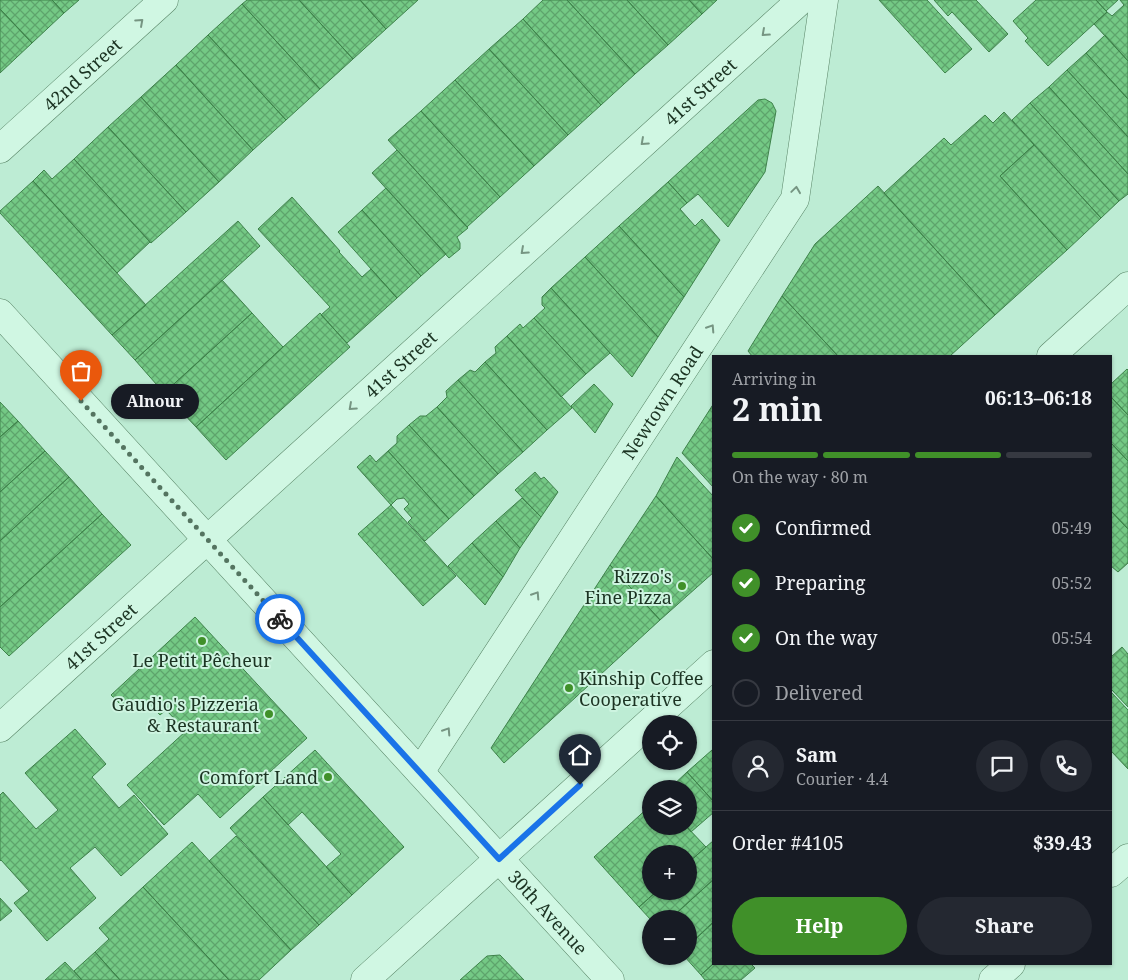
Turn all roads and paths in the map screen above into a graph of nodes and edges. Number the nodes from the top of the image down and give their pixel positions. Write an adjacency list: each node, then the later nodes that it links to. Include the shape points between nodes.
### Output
1 (164, 0): 4 (street, 42nd Street, one-way to 1)
2 (801, 0): 8 (street, 41st Street, one-way to 8)
3 (824, 0): 11 (street, Newtown Road, one-way to 3, via 795,199)
4 (0, 148)
5 (1128, 286): 7 (street)
6 (0, 313): 8 (street, 30th Avenue)
7 (1051, 355)
8 (207, 539): 10 (street, 41st Street); 11 (street, 30th Avenue)
9 (712, 666): 13 (street)
10 (0, 728)
11 (420, 772): 13 (street, 30th Avenue)
12 (1128, 858): 14 (street)
13 (499, 859): 16 (street); 17 (street, 30th Avenue)
14 (1112, 872)
15 (1010, 965): 18 (street)
16 (365, 980)
17 (610, 980)
18 (993, 980)

